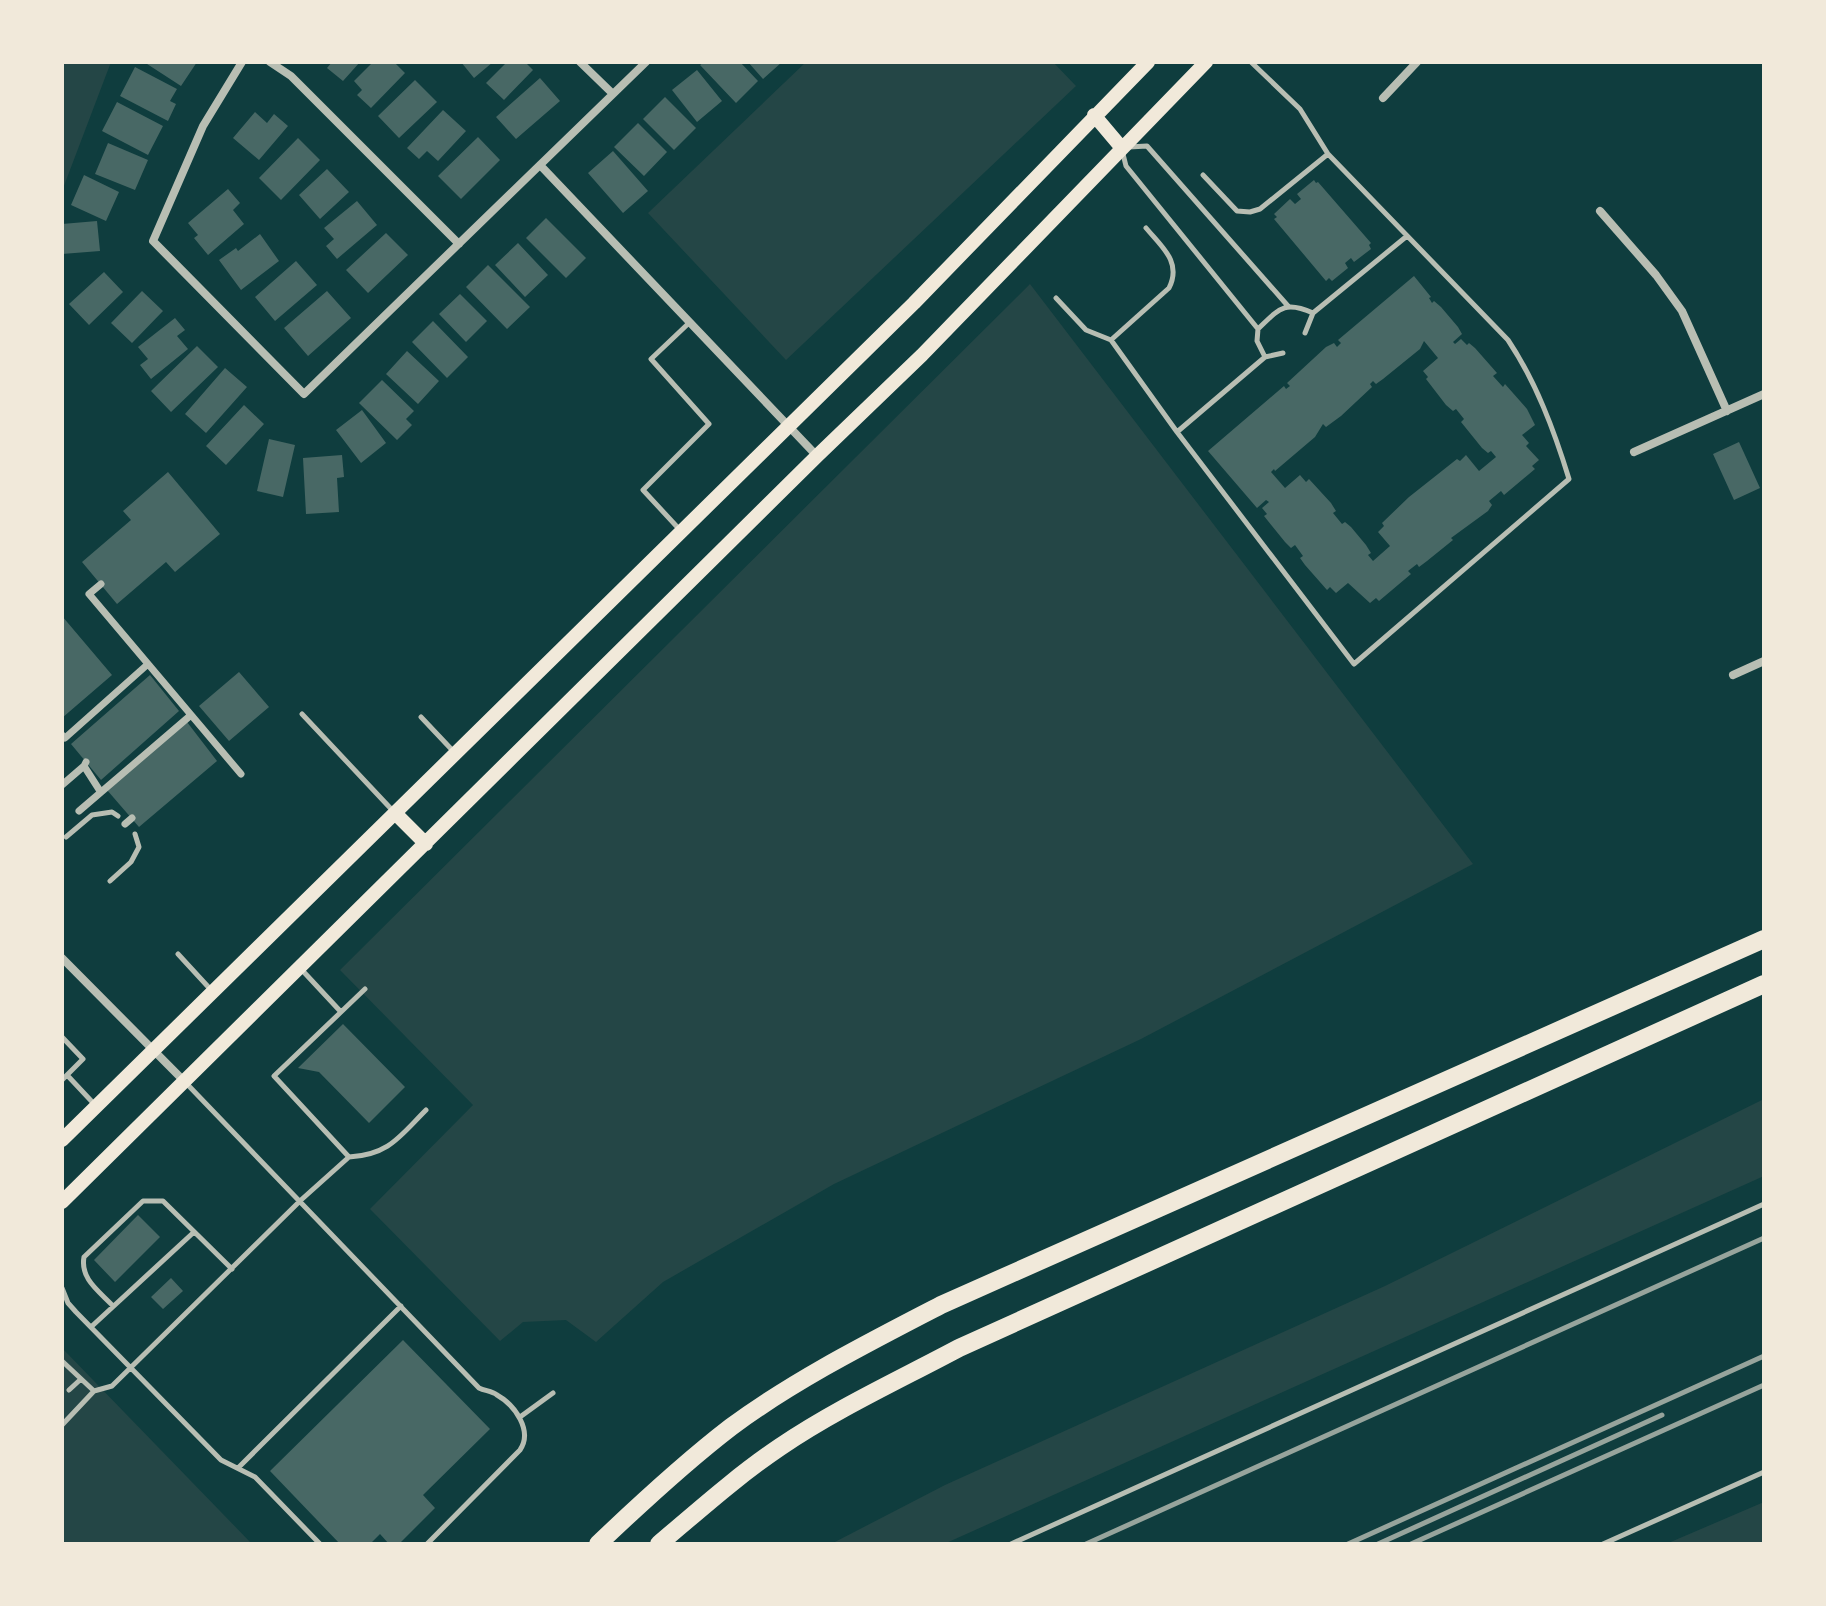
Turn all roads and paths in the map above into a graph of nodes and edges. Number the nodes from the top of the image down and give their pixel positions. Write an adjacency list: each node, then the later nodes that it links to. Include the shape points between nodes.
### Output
1 (242, 62): 19 (street, via 203,126 153,241 304,394)
2 (270, 62): 19 (street, via 291,76)
3 (580, 62): 9 (street)
4 (646, 62): 9 (street)
5 (1148, 62): 11 (main road)
6 (1206, 62): 12 (main road)
7 (1251, 62): 13 (lane, via 1300,109)
8 (1417, 62): 10 (street)
9 (613, 94): 14 (street)
10 (1383, 98)
11 (1094, 115): 12 (main road); 31 (main road)
12 (1121, 147): 21 (lane, via 1147,146); 24 (lane, via 1126,166); 34 (main road, via 922,355)
13 (1328, 154): 15 (lane, via 1250,212 1237,211); 18 (lane)
14 (540, 165): 19 (street); 23 (street)
15 (1203, 175)
16 (1600, 211): 30 (street, via 1682,311)
17 (1146, 228): 26 (lane, via 1172,259 1173,280)
18 (1407, 236): 22 (lane); 32 (lane, via 1523,362 1569,479 1354,664)
19 (459, 244)
20 (1056, 298): 26 (lane, via 1086,330)
21 (1288, 306): 22 (lane); 24 (lane)
22 (1313, 313): 25 (lane)
23 (690, 322): 31 (street); 35 (lane, via 651,359 709,424 643,490)
24 (1258, 329): 28 (lane)
25 (1305, 333)
26 (1111, 340): 32 (lane)
27 (1283, 353): 28 (lane)
28 (1265, 357): 32 (lane)
29 (1764, 394): 30 (street)
30 (1727, 411): 33 (street)
31 (788, 426): 34 (street); 35 (main road)
32 (1177, 432)
33 (1634, 452)
34 (817, 456): 53 (main road)
35 (681, 531): 44 (main road)
36 (101, 584): 38 (street, via 89,594)
37 (1764, 661): 39 (street)
38 (148, 664): 41 (street); 43 (street, via 65,738)
39 (1733, 675)
40 (302, 714): 49 (lane)
41 (191, 715): 45 (street); 47 (street)
42 (421, 717): 44 (lane)
43 (62, 735)
44 (454, 752): 49 (main road)
45 (241, 774)
46 (62, 785): 47 (street, via 85,764)
47 (100, 791): 48 (street)
48 (79, 811)
49 (395, 813): 53 (main road); 61 (main road)
50 (118, 816): 52 (lane, via 92,815)
51 (135, 834): 54 (lane, via 139,847)
52 (66, 837)
53 (426, 844): 58 (main road)
54 (110, 881)
55 (1764, 939): 92 (highway, via 941,1305 832,1362 731,1427)
56 (178, 954): 61 (lane)
57 (62, 958): 64 (street)
58 (300, 968): 62 (lane); 66 (main road)
59 (1764, 984): 93 (highway, via 959,1348 780,1447)
60 (365, 989): 62 (lane)
61 (212, 992): 64 (main road)
62 (341, 1012): 70 (lane, via 274,1076)
63 (62, 1037): 65 (lane, via 83,1059)
64 (153, 1049): 66 (street); 67 (main road)
65 (64, 1077): 67 (lane)
66 (185, 1082): 71 (lane); 72 (main road)
67 (96, 1106): 69 (main road)
68 (426, 1110): 70 (lane, via 371,1156)
69 (62, 1140)
70 (349, 1157): 71 (lane)
71 (301, 1200): 75 (lane); 78 (lane)
72 (62, 1202)
73 (1764, 1204): 94 (lane)
74 (194, 1232): 75 (lane); 77 (lane); 77 (lane, via 163,1201 143,1201 84,1257 87,1279)
75 (232, 1269): 81 (lane)
76 (62, 1288): 79 (lane, via 68,1303)
77 (113, 1306): 79 (lane)
78 (401, 1306): 86 (lane, via 479,1388 498,1395); 88 (lane)
79 (91, 1327): 81 (lane)
80 (62, 1361): 82 (lane)
81 (131, 1368): 84 (lane, via 112,1386); 88 (lane, via 221,1460)
82 (81, 1379): 83 (lane); 84 (lane)
83 (69, 1390)
84 (94, 1391): 87 (lane)
85 (553, 1393): 86 (lane)
86 (520, 1417): 91 (lane, via 525,1436 520,1450)
87 (62, 1425)
88 (238, 1468): 90 (lane, via 255,1477)
89 (1764, 1472): 95 (lane)
90 (320, 1544)
91 (427, 1544)
92 (598, 1544)
93 (659, 1544)
94 (1011, 1544)
95 (1603, 1544)

